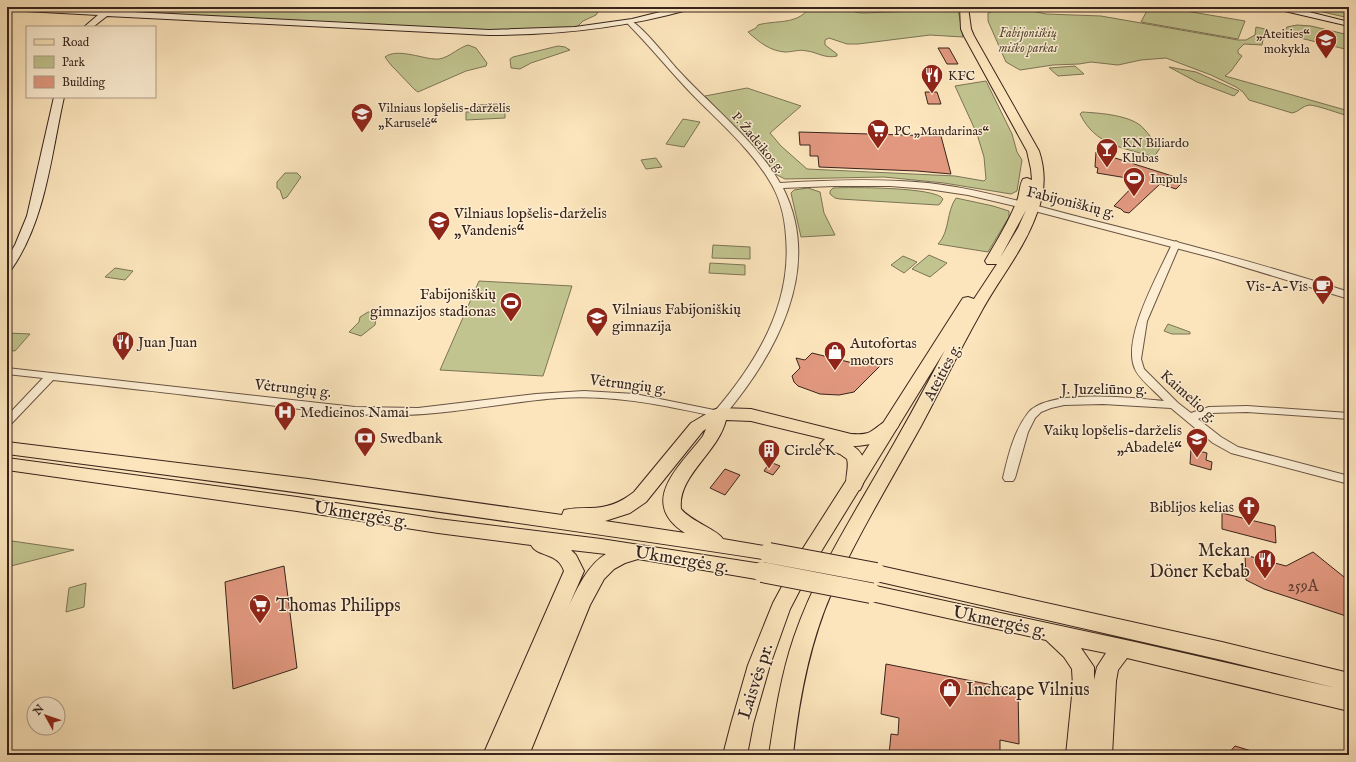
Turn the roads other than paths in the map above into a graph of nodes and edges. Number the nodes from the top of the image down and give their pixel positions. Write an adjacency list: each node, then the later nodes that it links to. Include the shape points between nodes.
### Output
1 (688, 7): 6 (main road)
2 (964, 7): 11 (main road, Ateities g., via 969,36 1028,138 1037,169 1036,196)
3 (1279, 7): 7 (main road)
4 (7, 8): 5 (main road)
5 (105, 13): 6 (main road, via 486,33 560,31); 8 (main road)
6 (629, 22): 10 (street, P. Žadeikos g., via 742,140)
7 (1349, 24)
8 (89, 26)
9 (59, 98): 13 (main road, via 33,216 21,245)
10 (777, 186): 11 (street, Fabijoniškių g., via 851,182 910,184); 18 (street, P. Žadeikos g., via 786,212 792,246 791,279 774,333 761,358)
11 (1028, 206): 12 (street, Fabijoniškių g.); 22 (main road, Ateities g., via 1007,234); 40 (main road, Ateities g., via 1030,218 978,303 907,437 833,568 810,620 797,666 785,720)
12 (1176, 244): 14 (street, Fabijoniškių g.); 17 (street, Kaimelio g., via 1142,321 1136,354 1140,370)
13 (7, 267)
14 (1349, 296)
15 (7, 371): 16 (street, Vėtrungių g.)
16 (51, 376): 18 (street, Vėtrungių g., via 377,411 439,409 551,395 585,394 640,398); 21 (street)
17 (1174, 405): 20 (street, Kaimelio g.); 25 (street, J. Juzeliūno g., via 1080,401 1042,407 1031,417 1019,442)
18 (719, 414): 22 (main road, via 751,415 851,440 868,440); 27 (main road, via 840,447 852,453 857,459 858,467); 28 (main road, via 697,427 640,498 630,506 604,514); 30 (main road, via 714,432 676,484 670,503 674,514 682,521)
19 (1349, 416): 20 (street, via 1247,409 1209,410)
20 (1190, 418): 26 (street, Kaimelio g., via 1217,440 1235,450)
21 (7, 422)
22 (891, 425): 27 (main road, Ateities g.)
23 (7, 448): 28 (main road, Ukmergės g., via 308,486)
24 (7, 464): 29 (main road, Ukmergės g.)
25 (1009, 478)
26 (1349, 480)
27 (854, 485): 32 (main road, Ateities g., via 808,558)
28 (523, 518): 30 (main road, Ukmergės g.)
29 (508, 534): 31 (main road, Ukmergės g.); 37 (main road, via 561,552 572,563 574,571)
30 (726, 546): 35 (main road, Ukmergės g., bridge, via 876,573)
31 (642, 552): 33 (main road, Ukmergės g., bridge, via 871,593); 38 (main road, via 614,560 598,574 571,625)
32 (780, 609): 39 (main road, Laisvės pr., via 759,665)
33 (1052, 632): 34 (main road, Ukmergės g.); 41 (main road, via 1083,667 1084,686)
34 (1122, 648): 36 (main road, Ukmergės g.); 42 (main road, via 1108,667 1105,681)
35 (1349, 682)
36 (1349, 702)
37 (494, 755)
38 (517, 755)
39 (735, 755)
40 (781, 755)
41 (1078, 755)
42 (1100, 755)

